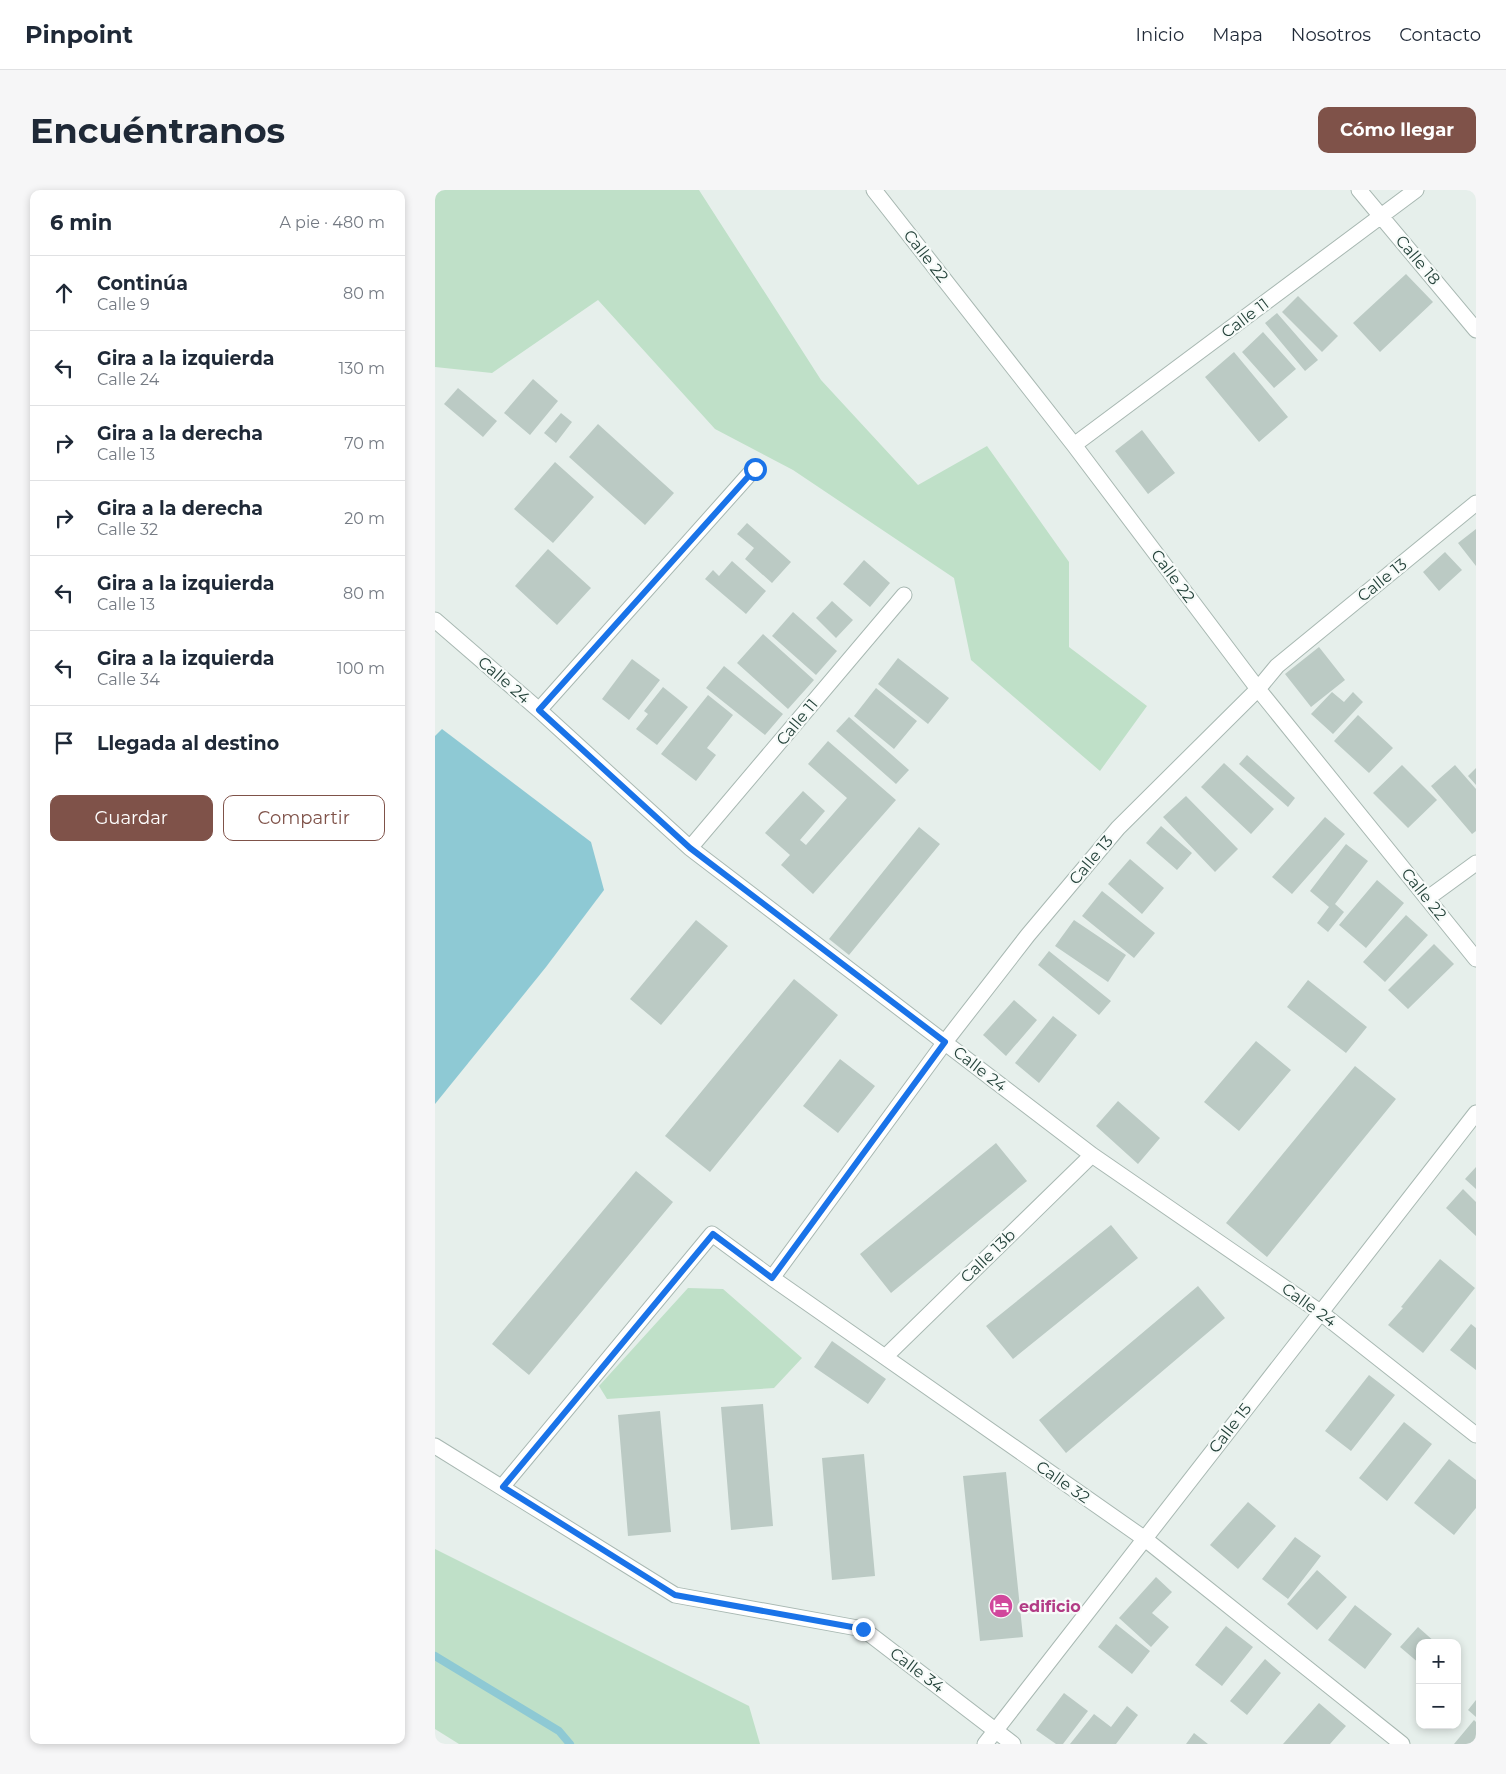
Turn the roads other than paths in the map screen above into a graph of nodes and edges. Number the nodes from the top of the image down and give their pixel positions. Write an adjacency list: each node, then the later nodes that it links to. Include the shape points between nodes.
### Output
1 (874, 190): 6 (street, Calle 22)
2 (1359, 190): 4 (street, Calle 18)
3 (1416, 190): 4 (street, Calle 11)
4 (1382, 217): 5 (street, Calle 18); 6 (street, Calle 11)
5 (1476, 330)
6 (1074, 445): 11 (street, Calle 22)
7 (755, 469): 12 (street)
8 (1476, 502): 11 (street, Calle 13, via 1277,666)
9 (904, 595): 13 (street, Calle 11)
10 (435, 620): 12 (street, Calle 24)
11 (1258, 689): 15 (street, Calle 22); 17 (street, Calle 13, via 1118,828)
12 (539, 710): 13 (street, Calle 24)
13 (690, 848): 17 (street, Calle 24)
14 (1476, 863): 15 (street)
15 (1428, 898): 16 (street, Calle 22)
16 (1476, 959)
17 (945, 1042): 19 (street, Calle 24); 20 (street, Calle 13)
18 (1476, 1113): 21 (street, Calle 15)
19 (1092, 1155): 21 (street, Calle 24); 22 (street, Calle 13b)
20 (772, 1278): 22 (street, Calle 32); 25 (street, Calle 32, via 713,1234)
21 (1320, 1312): 23 (street, Calle 24); 26 (street, Calle 15)
22 (885, 1357): 26 (street, Calle 32)
23 (1476, 1435)
24 (435, 1446): 25 (street, Calle 34)
25 (503, 1487): 27 (street, Calle 34, via 675,1595 863,1629)
26 (1145, 1539): 27 (street, Calle 15); 30 (street, Calle 32)
27 (995, 1730): 28 (street, Calle 15); 29 (street, Calle 34)
28 (985, 1744)
29 (1013, 1744)
30 (1402, 1744)

